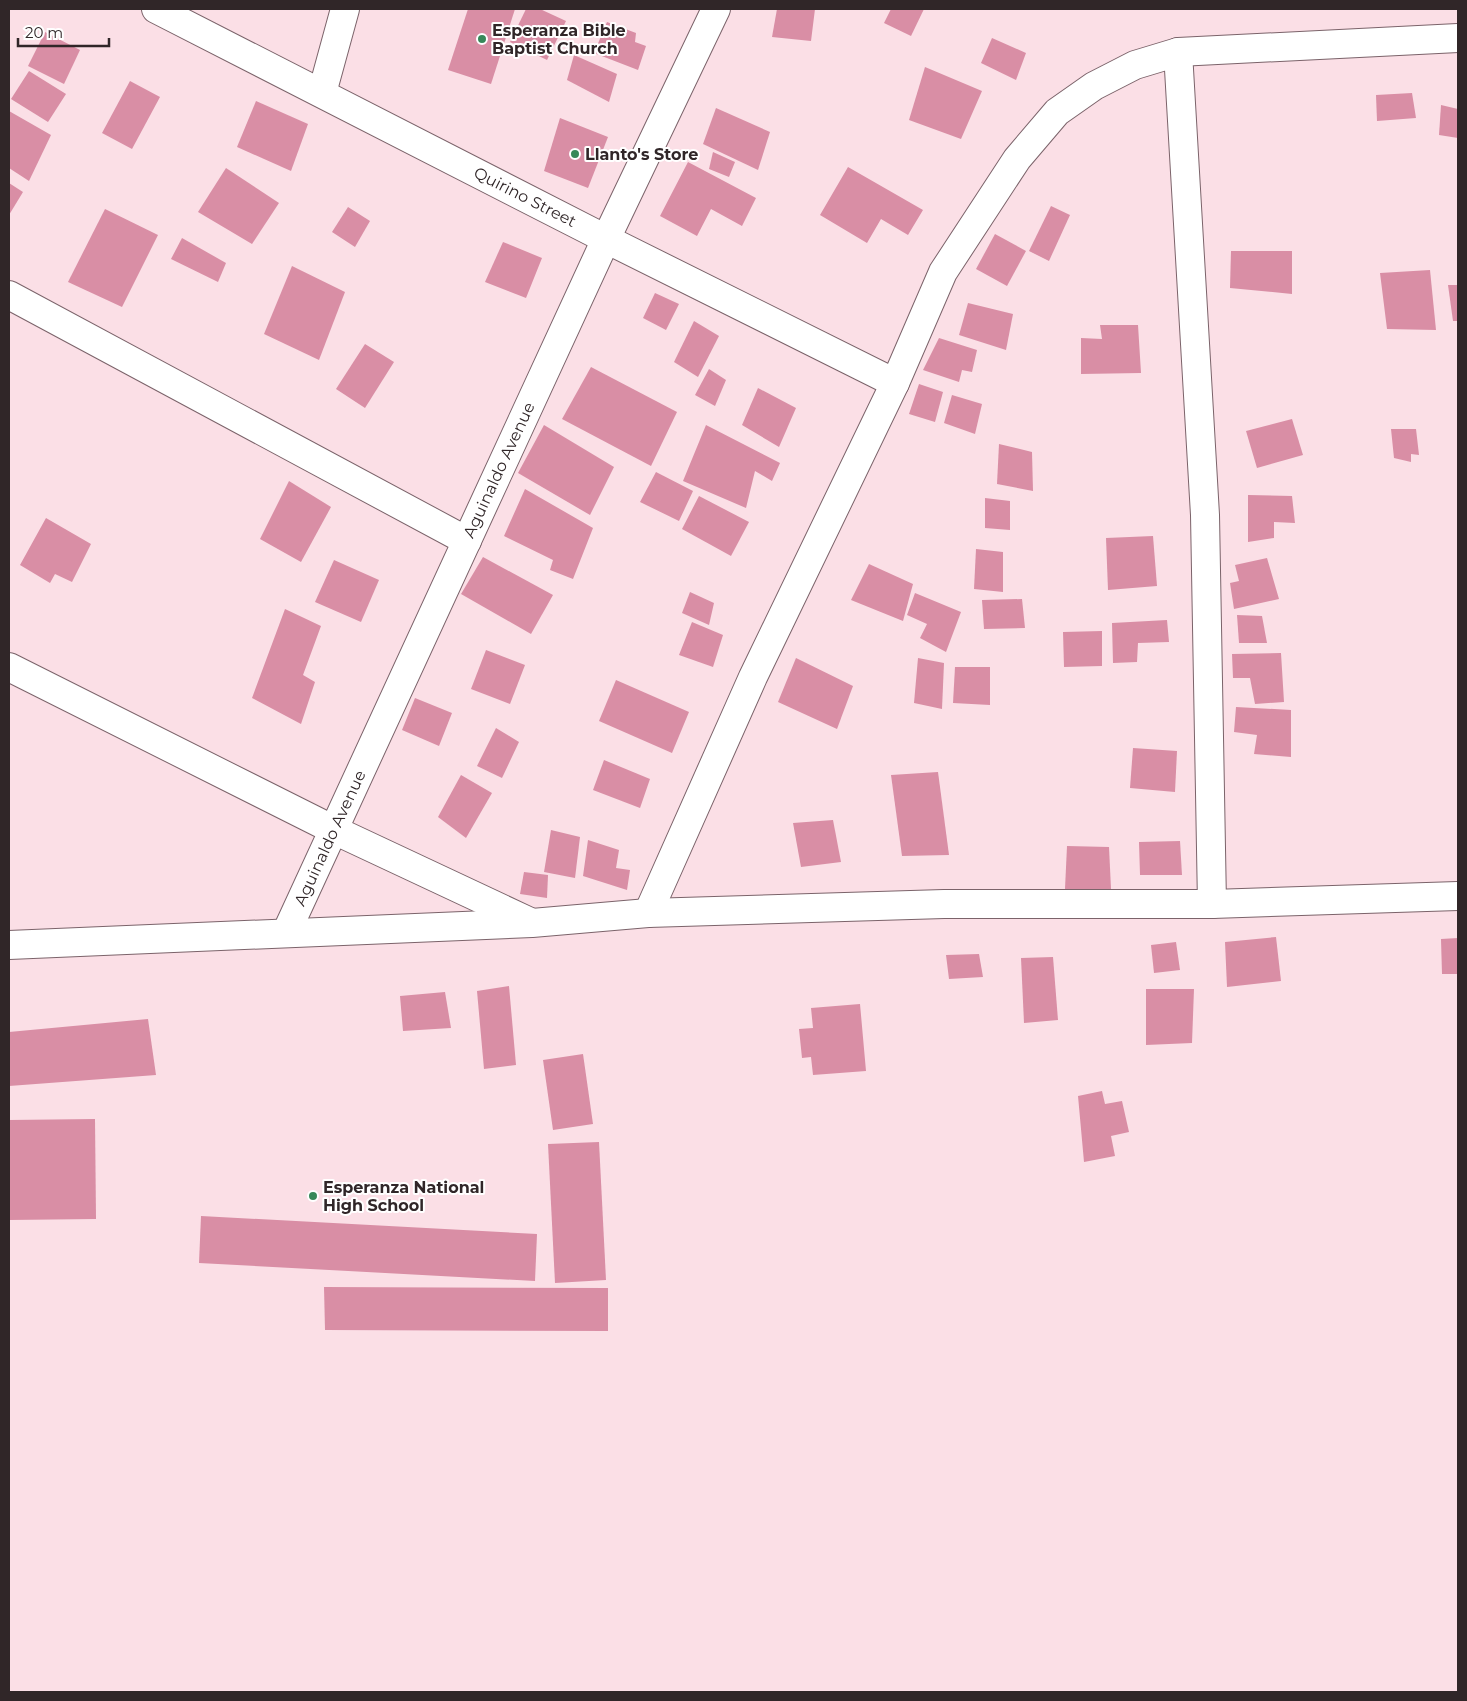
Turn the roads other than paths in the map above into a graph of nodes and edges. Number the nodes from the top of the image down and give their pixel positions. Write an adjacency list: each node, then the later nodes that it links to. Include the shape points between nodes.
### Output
1 (156, 9): 6 (street, Quirino Street)
2 (345, 9): 6 (street)
3 (716, 9): 7 (street, Aguinaldo Avenue)
4 (1458, 38): 5 (street)
5 (1178, 52): 9 (street, via 1135,65 1094,86 1057,112 1017,159 944,272); 14 (street, via 1205,515)
6 (322, 93): 7 (street, Quirino Street)
7 (606, 239): 9 (street, Quirino Street); 10 (street, Aguinaldo Avenue)
8 (9, 295): 10 (street)
9 (895, 383): 15 (street, via 753,677)
10 (467, 541): 12 (street, Aguinaldo Avenue)
11 (9, 666): 12 (street)
12 (334, 830): 16 (street); 17 (street, Aguinaldo Avenue)
13 (1458, 896): 14 (street)
14 (1212, 904): 15 (street, via 944,904)
15 (648, 913): 16 (street)
16 (532, 923): 17 (street)
17 (286, 934): 18 (street)
18 (9, 945)

